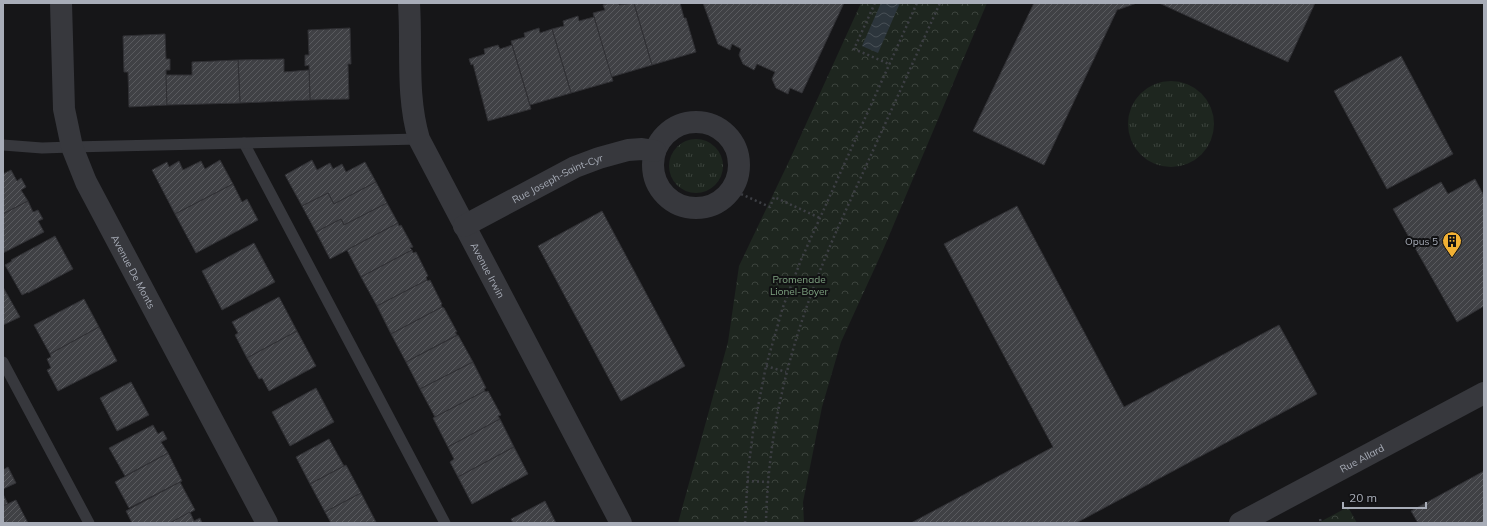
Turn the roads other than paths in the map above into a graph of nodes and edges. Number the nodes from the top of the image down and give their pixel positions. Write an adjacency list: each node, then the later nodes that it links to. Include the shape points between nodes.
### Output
1 (61, 3): 6 (street, Avenue De Monts, via 64,109)
2 (409, 3): 3 (street, Avenue Irwin, via 411,105)
3 (419, 139): 4 (lane); 8 (street, Avenue Irwin)
4 (244, 143): 6 (lane); 13 (lane)
5 (3, 146): 6 (lane)
6 (72, 147): 12 (street, Avenue De Monts, via 86,182)
7 (656, 151): 7 (street, via 663,137 673,128 699,122 713,125 733,142 739,154 737,182 720,202 707,208 693,209 680,206 668,199 659,189 654,176 653,162); 8 (street, Rue Joseph-Saint-Cyr, via 628,150 575,167)
8 (464, 226): 14 (street, Avenue Irwin)
9 (3, 362): 11 (lane)
10 (1484, 393): 15 (street, Rue Allard)
11 (89, 523)
12 (267, 523)
13 (445, 523)
14 (621, 523)
15 (1240, 523)

